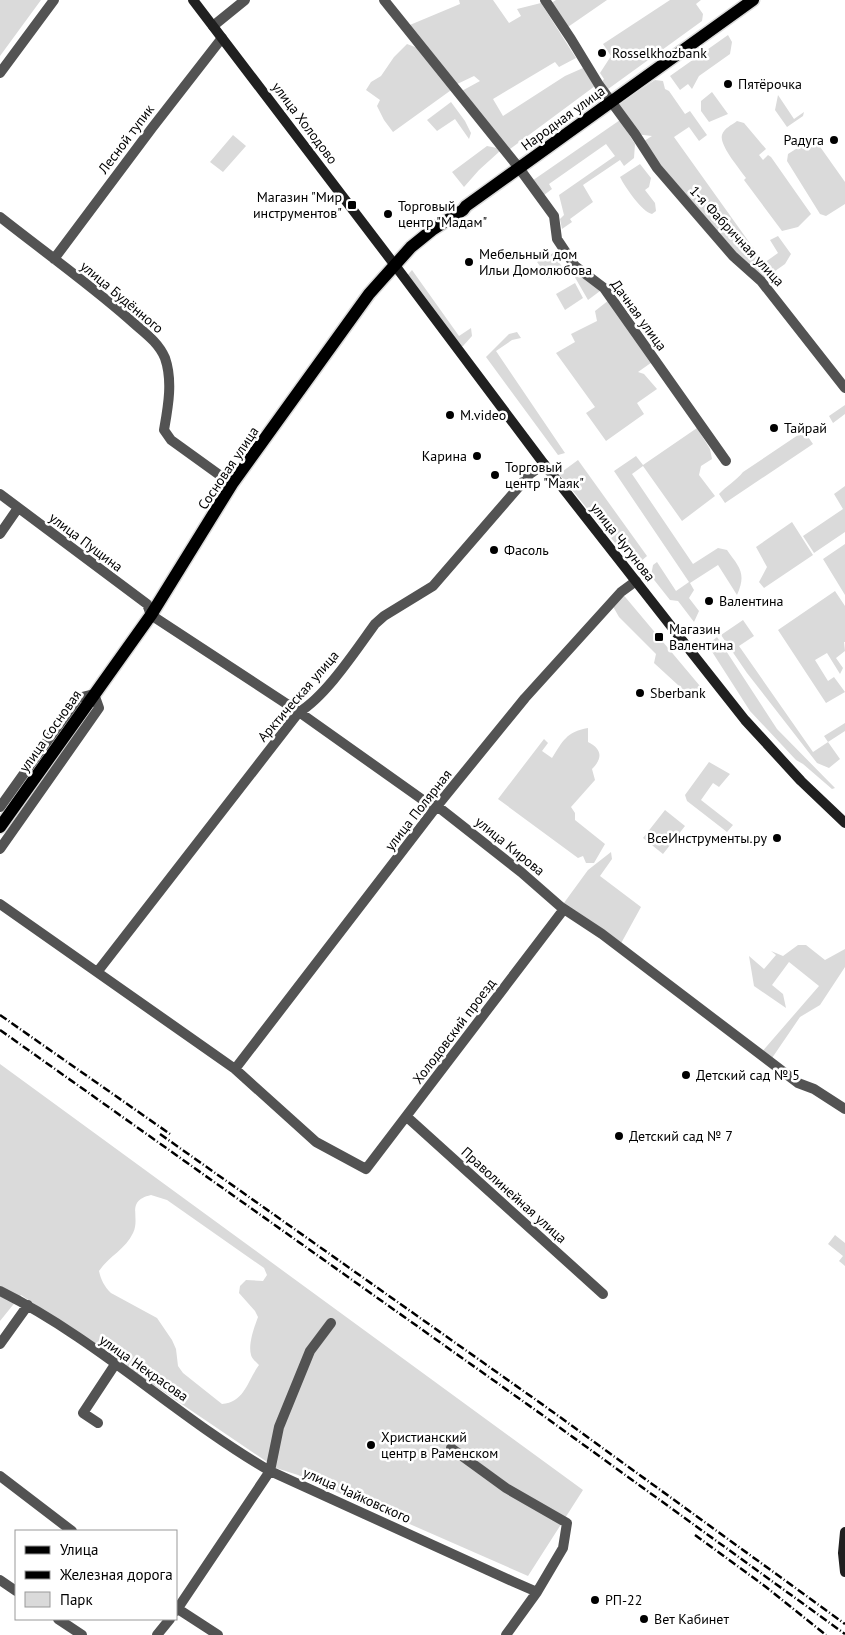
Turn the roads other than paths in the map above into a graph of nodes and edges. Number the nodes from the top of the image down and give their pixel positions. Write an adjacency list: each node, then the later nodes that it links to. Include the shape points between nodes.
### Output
1 (54, 0): 9 (street)
2 (193, 0): 7 (main road, улица Холодово)
3 (245, 0): 7 (street)
4 (384, 0): 11 (street, Дачная улица)
5 (545, 0): 10 (street, 1-я Фабричная улица)
6 (753, 0): 10 (main road, Народная улица)
7 (213, 26): 8 (main road, улица Холодово)
8 (222, 38): 13 (street, Лесной тупик); 14 (main road, улица Холодово)
9 (0, 74)
10 (611, 101): 11 (main road, Народная улица); 15 (street, 1-я Фабричная улица, via 657,168 733,256 761,281)
11 (519, 168): 14 (main road, Народная улица, via 432,230); 16 (street, Дачная улица, via 554,216 557,239 575,266 604,288)
12 (0, 217): 13 (street, улица Будённого)
13 (54, 259): 18 (street, улица Будённого, via 157,344 165,358 169,379 164,430 171,440)
14 (394, 264): 17 (main road, улица Чугунова); 18 (main road, Сосновая улица)
15 (845, 388)
16 (726, 461)
17 (544, 464): 22 (main road, улица Чугунова); 25 (street, Арктическая улица, via 530,474 433,586 376,624 310,706)
18 (232, 484): 23 (main road, Сосновая улица)
19 (0, 494): 20 (street, улица Пущина)
20 (18, 508): 21 (street); 23 (street, улица Пущина, via 147,604)
21 (0, 534)
22 (636, 580): 26 (street, улица Полярная, via 621,592 525,698); 28 (main road, улица Чугунова, via 745,720)
23 (151, 615): 24 (main road, Сосновая улица); 25 (street, улица Кирова)
24 (94, 694): 27 (main road, улица Сосновая); 30 (street, via 99,708)
25 (299, 712): 26 (street, улица Кирова, via 430,805); 33 (street, Арктическая улица)
26 (437, 806): 32 (street, улица Кирова); 34 (street, улица Полярная)
27 (6, 808): 29 (main road, улица Сосновая)
28 (845, 823)
29 (0, 827)
30 (0, 849)
31 (0, 904): 33 (street)
32 (564, 909): 35 (street, улица Кирова, via 602,934 798,1083 814,1088); 36 (street, Холодовский проезд)
33 (98, 971): 34 (street)
34 (235, 1069): 36 (street, Холодовский проезд, via 316,1142 366,1169)
35 (845, 1109)
36 (407, 1117): 38 (street, Праволинейная улица)
37 (0, 1292): 39 (street, улица Некрасова)
38 (603, 1294)
39 (28, 1305): 41 (street); 42 (street, улица Некрасова)
40 (331, 1323): 45 (street, via 310,1351 279,1427)
41 (0, 1344)
42 (116, 1364): 43 (street, via 84,1413); 45 (street, улица Некрасова, via 238,1452)
43 (98, 1423)
44 (451, 1448): 52 (street, via 506,1488 567,1523 563,1548)
45 (270, 1471): 52 (street, улица Чайковского); 53 (street)
46 (0, 1476): 47 (street)
47 (71, 1530)
48 (845, 1532): 49 (main road)
49 (845, 1572)
50 (0, 1580): 51 (street)
51 (15, 1590)
52 (537, 1592): 60 (street)
53 (178, 1609)
54 (178, 1611): 59 (street)
55 (60, 1620): 57 (street)
56 (169, 1620): 58 (street)
57 (82, 1635)
58 (157, 1635)
59 (218, 1635)
60 (506, 1635)

